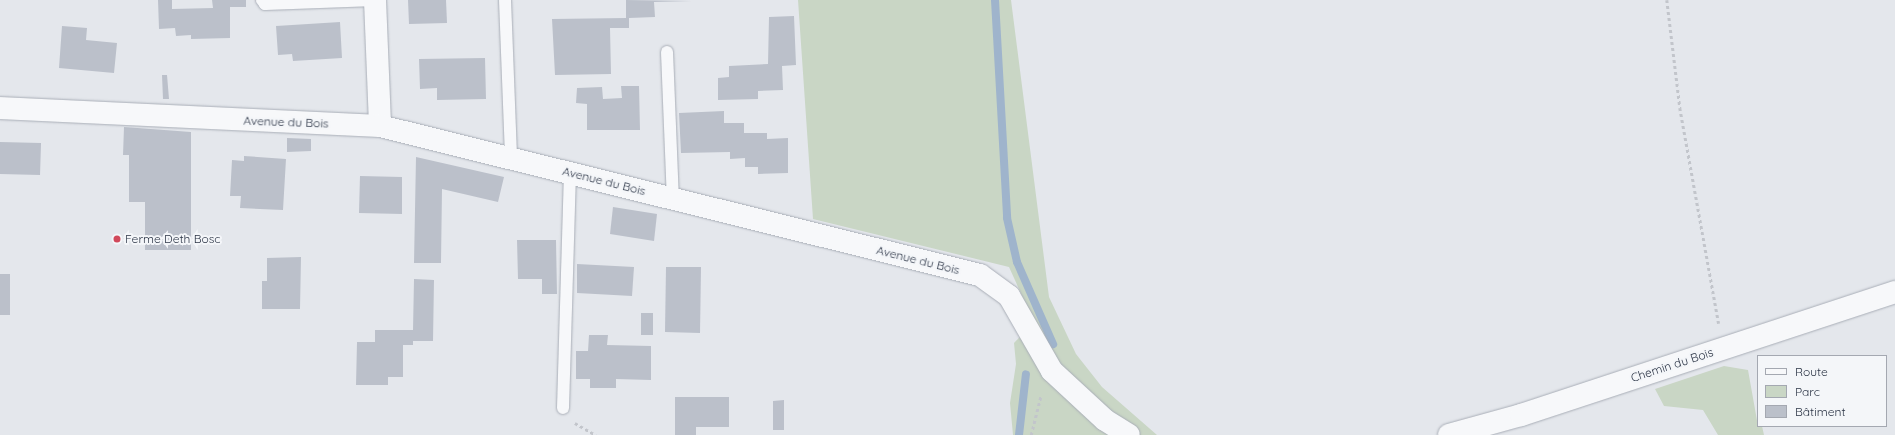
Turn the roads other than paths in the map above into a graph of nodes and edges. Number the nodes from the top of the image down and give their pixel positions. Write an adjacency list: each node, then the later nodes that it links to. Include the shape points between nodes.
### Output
1 (262, 0): 2 (lane, via 265,4)
2 (375, 0): 6 (street)
3 (505, 0): 7 (lane)
4 (667, 52): 9 (lane)
5 (0, 108): 6 (street, Avenue du Bois)
6 (380, 126): 7 (street, Avenue du Bois)
7 (512, 158): 8 (street, Avenue du Bois)
8 (570, 173): 9 (street, Avenue du Bois); 11 (lane)
9 (673, 199): 12 (street, Avenue du Bois, via 980,275 1009,296 1052,370 1105,420)
10 (1895, 292): 13 (street, Chemin du Bois)
11 (563, 408)
12 (1129, 435)
13 (1449, 435)

